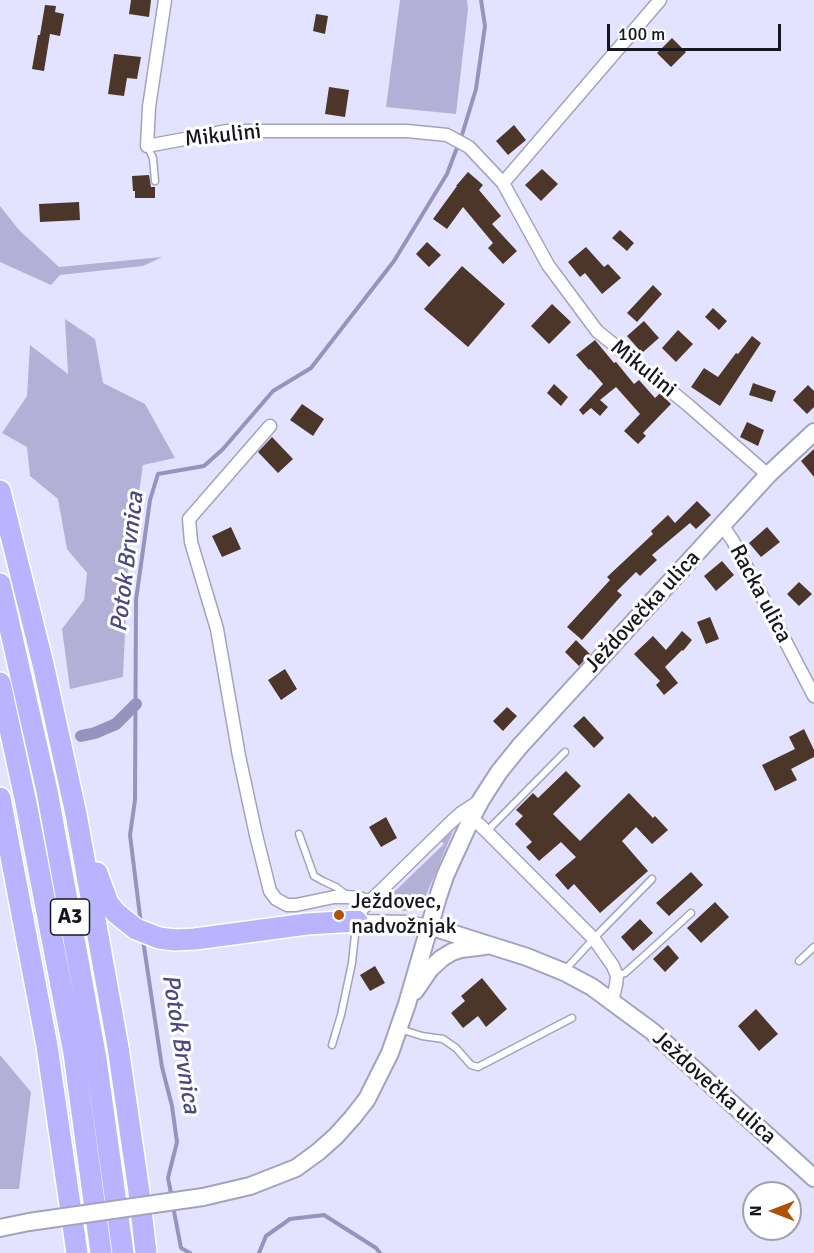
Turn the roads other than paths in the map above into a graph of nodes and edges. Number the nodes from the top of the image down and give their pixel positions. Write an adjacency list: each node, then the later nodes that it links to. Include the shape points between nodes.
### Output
1 (165, 0): 3 (street)
2 (660, 0): 5 (street)
3 (147, 146): 4 (lane, via 153,158); 5 (street, Mikulini, via 227,131 407,131 447,135 470,147)
4 (155, 181)
5 (503, 183): 8 (street, Mikulini, via 548,265 597,331)
6 (270, 426): 22 (street, via 189,519 191,542 217,629 239,756 270,891 286,905)
7 (814, 432): 8 (main road, Ježdovečka ulica)
8 (768, 475): 10 (main road, Ježdovečka ulica)
9 (0, 491): 17 (highway)
10 (722, 525): 13 (street, Racka ulica); 16 (main road, Ježdovečka ulica, via 520,746)
11 (0, 584): 42 (highway, A3, via 47,791 96,1059)
12 (0, 683): 41 (highway, A3, via 74,1053)
13 (814, 696)
14 (565, 752): 19 (lane)
15 (0, 798): 40 (highway, via 47,1046)
16 (481, 800): 18 (main road, Ježdovečka ulica); 23 (street, Ježdovečka ulica, via 450,823)
17 (76, 814): 25 (highway, via 87,831 108,903 136,929 159,938 195,939); 43 (highway, via 118,1047)
18 (471, 819): 19 (street); 26 (main road, Ježdovečka ulica)
19 (486, 832): 27 (street)
20 (299, 834): 22 (lane, via 314,876 344,892)
21 (652, 879): 27 (lane)
22 (346, 897): 23 (street)
23 (370, 902): 25 (street, Ježdovečka ulica)
24 (690, 913): 32 (lane)
25 (357, 921): 26 (street); 37 (lane, via 344,1005)
26 (429, 926): 28 (main road, Ježdovečka ulica); 34 (main road, Ježdovečka ulica)
27 (594, 939): 31 (lane); 32 (street)
28 (492, 946): 31 (main road, Ježdovečka ulica); 34 (main road, via 452,952 442,958)
29 (814, 947): 30 (lane)
30 (799, 961)
31 (564, 972): 33 (main road, Ježdovečka ulica)
32 (617, 976): 33 (street)
33 (612, 1001): 38 (main road, Ježdovečka ulica, via 653,1032)
34 (407, 1004): 36 (main road, Ježdovečka ulica)
35 (572, 1018): 36 (lane, via 478,1067 443,1039)
36 (399, 1029): 39 (main road, Ježdovečka ulica, bridge, via 367,1099 342,1130 296,1168 250,1186 203,1197)
37 (332, 1045)
38 (814, 1178)
39 (0, 1228)
40 (78, 1253)
41 (101, 1253)
42 (123, 1253)
43 (146, 1253)

